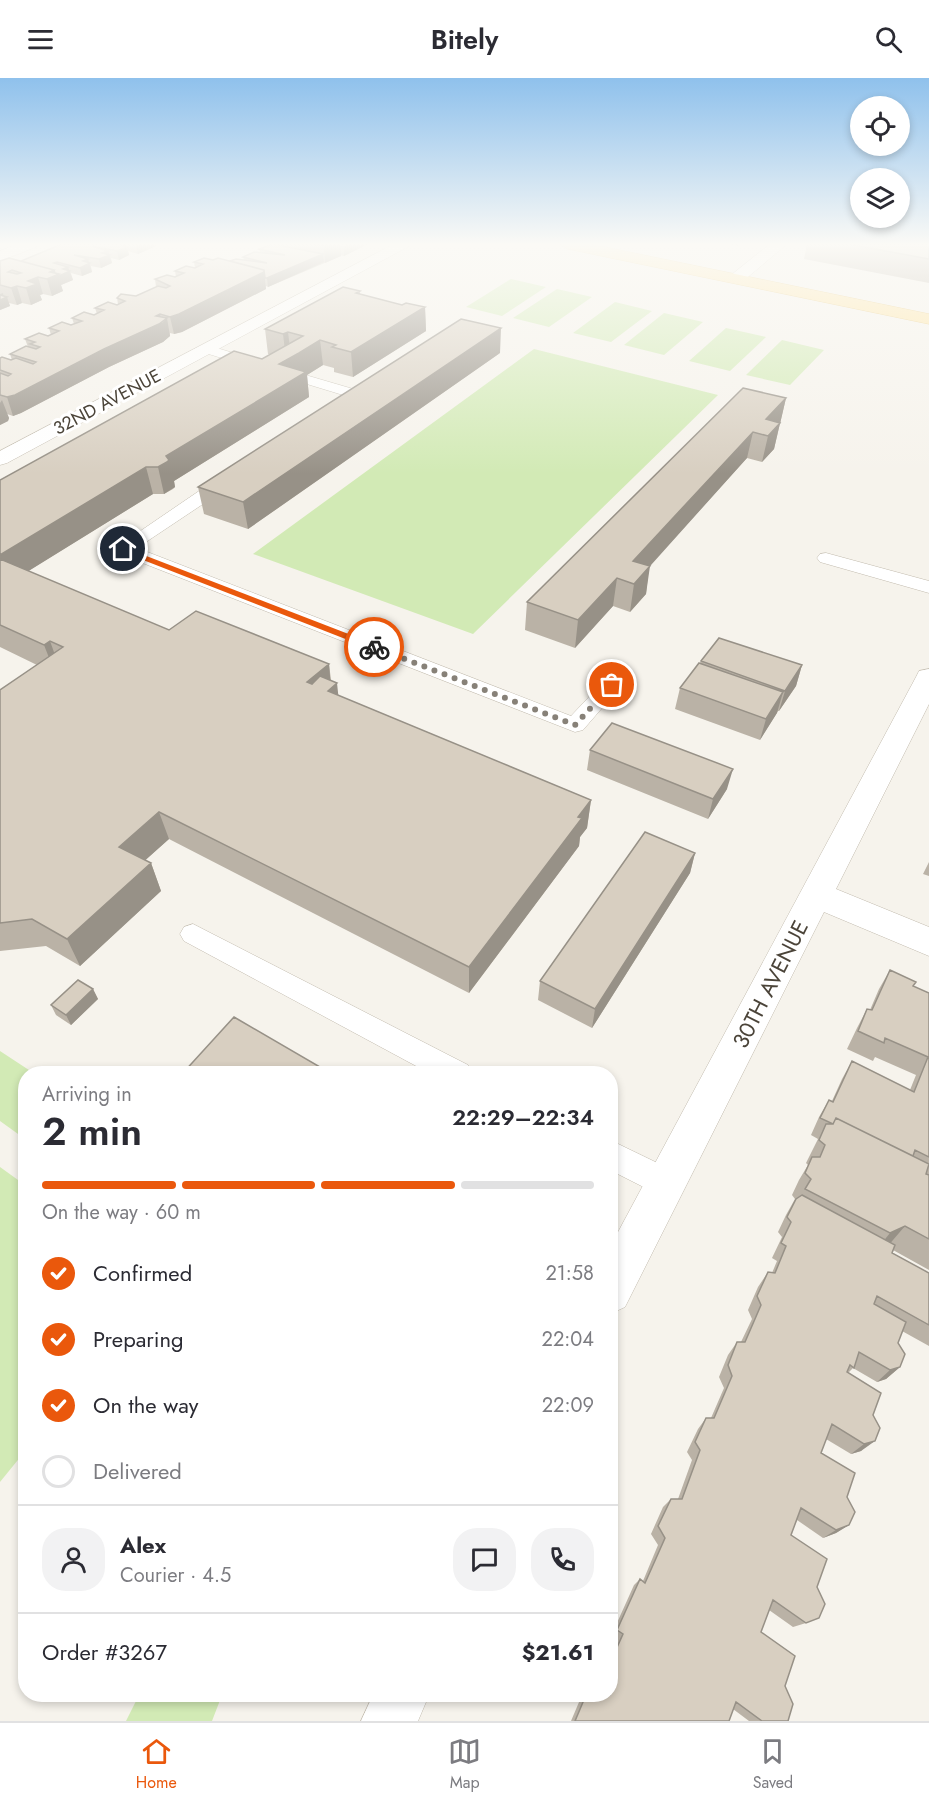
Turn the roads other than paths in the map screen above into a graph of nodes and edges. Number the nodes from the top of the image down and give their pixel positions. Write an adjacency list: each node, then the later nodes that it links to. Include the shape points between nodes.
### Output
1 (260, 321): 2 (street, 32ND AVENUE)
2 (207, 349): 3 (lane); 6 (street, 32ND AVENUE)
3 (273, 369)
4 (302, 378): 5 (lane, via 355,394)
5 (316, 420)
6 (0, 459)
7 (249, 465): 11 (lane, via 123,549 575,725)
8 (826, 558): 9 (lane)
9 (929, 587)
10 (929, 676): 12 (street, 30TH AVENUE)
11 (612, 685)
12 (816, 895): 14 (street); 17 (street, 30TH AVENUE)
13 (193, 934): 15 (lane)
14 (929, 942)
15 (443, 1066)
16 (618, 1158): 17 (lane)
17 (666, 1184): 18 (street, 30TH AVENUE)
18 (618, 1277)
19 (398, 1702): 20 (street)
20 (388, 1721)

